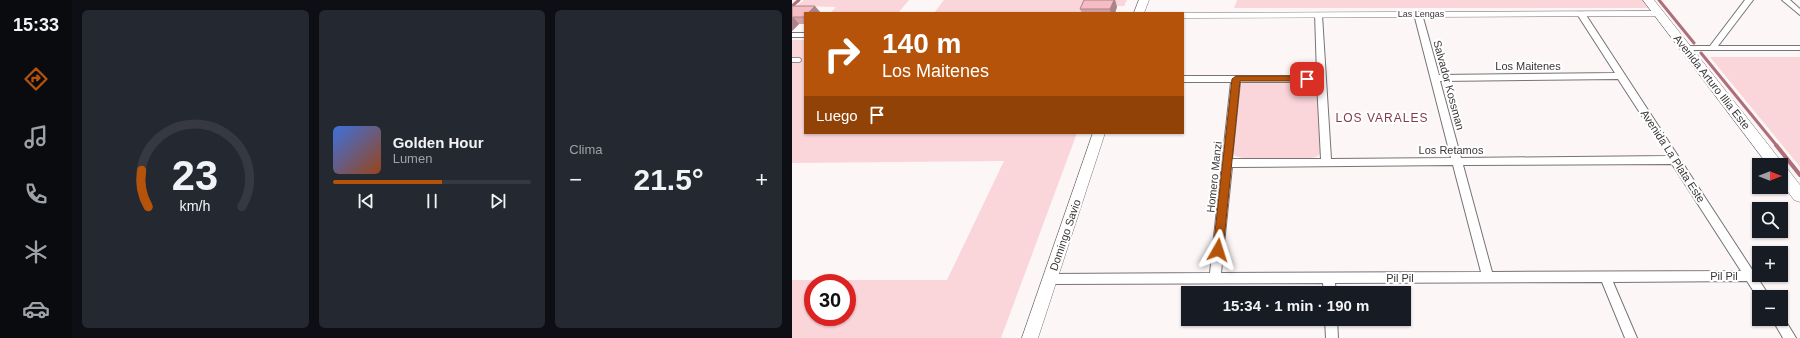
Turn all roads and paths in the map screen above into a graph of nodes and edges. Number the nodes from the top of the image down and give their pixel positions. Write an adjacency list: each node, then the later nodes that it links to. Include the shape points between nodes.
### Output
1 (1144, 0): 5 (street)
2 (1648, 0): 10 (main road, Avenida Arturo Illia Este)
3 (1749, 0): 15 (street)
4 (1786, 0): 6 (street)
5 (1139, 12)
6 (1800, 13)
7 (1318, 14): 8 (street, Las Lengas); 11 (street, Las Lengas); 23 (street)
8 (1418, 14): 9 (street, Las Lengas); 20 (street, Salvador Kossman)
9 (1581, 14): 10 (street, Las Lengas); 19 (street, Avenida La Plata Este)
10 (1659, 14): 14 (main road, Avenida Arturo Illia Este)
11 (1184, 15)
12 (792, 35): 13 (street)
13 (804, 35)
14 (1685, 48): 15 (street); 25 (main road, Avenida Arturo Illia Este)
15 (1712, 48): 16 (street)
16 (1800, 48)
17 (792, 60): 18 (lane)
18 (799, 60)
19 (1621, 76): 20 (street, Los Maitenes); 26 (street, Avenida La Plata Este)
20 (1434, 78): 28 (street, Salvador Kossman)
21 (1184, 79): 22 (street)
22 (1236, 79): 23 (street); 29 (street, Homero Manzi)
23 (1321, 79): 27 (street)
24 (1099, 134): 37 (street, Domingo Savio)
25 (1771, 158)
26 (1676, 160): 28 (street, Los Retamos); 33 (street, Avenida La Plata Este)
27 (1326, 162): 28 (street, Los Retamos); 29 (street, Los Retamos)
28 (1457, 162): 34 (street, Salvador Kossman)
29 (1227, 163): 35 (street, Homero Manzi)
30 (1788, 180): 31 (main road)
31 (1800, 196)
32 (1605, 276): 33 (street, Pil Pil); 34 (street, Pil Pil); 44 (street)
33 (1750, 276): 39 (street, Avenida La Plata Este)
34 (1488, 277): 36 (street, Pil Pil)
35 (1215, 278): 36 (street, Pil Pil); 37 (street, Pil Pil)
36 (1329, 278): 38 (street)
37 (1050, 279): 42 (street, Domingo Savio)
38 (1330, 286)
39 (1759, 290)
40 (1331, 326): 43 (street)
41 (1782, 326): 45 (street)
42 (1030, 338)
43 (1332, 338)
44 (1631, 338)
45 (1790, 338)

